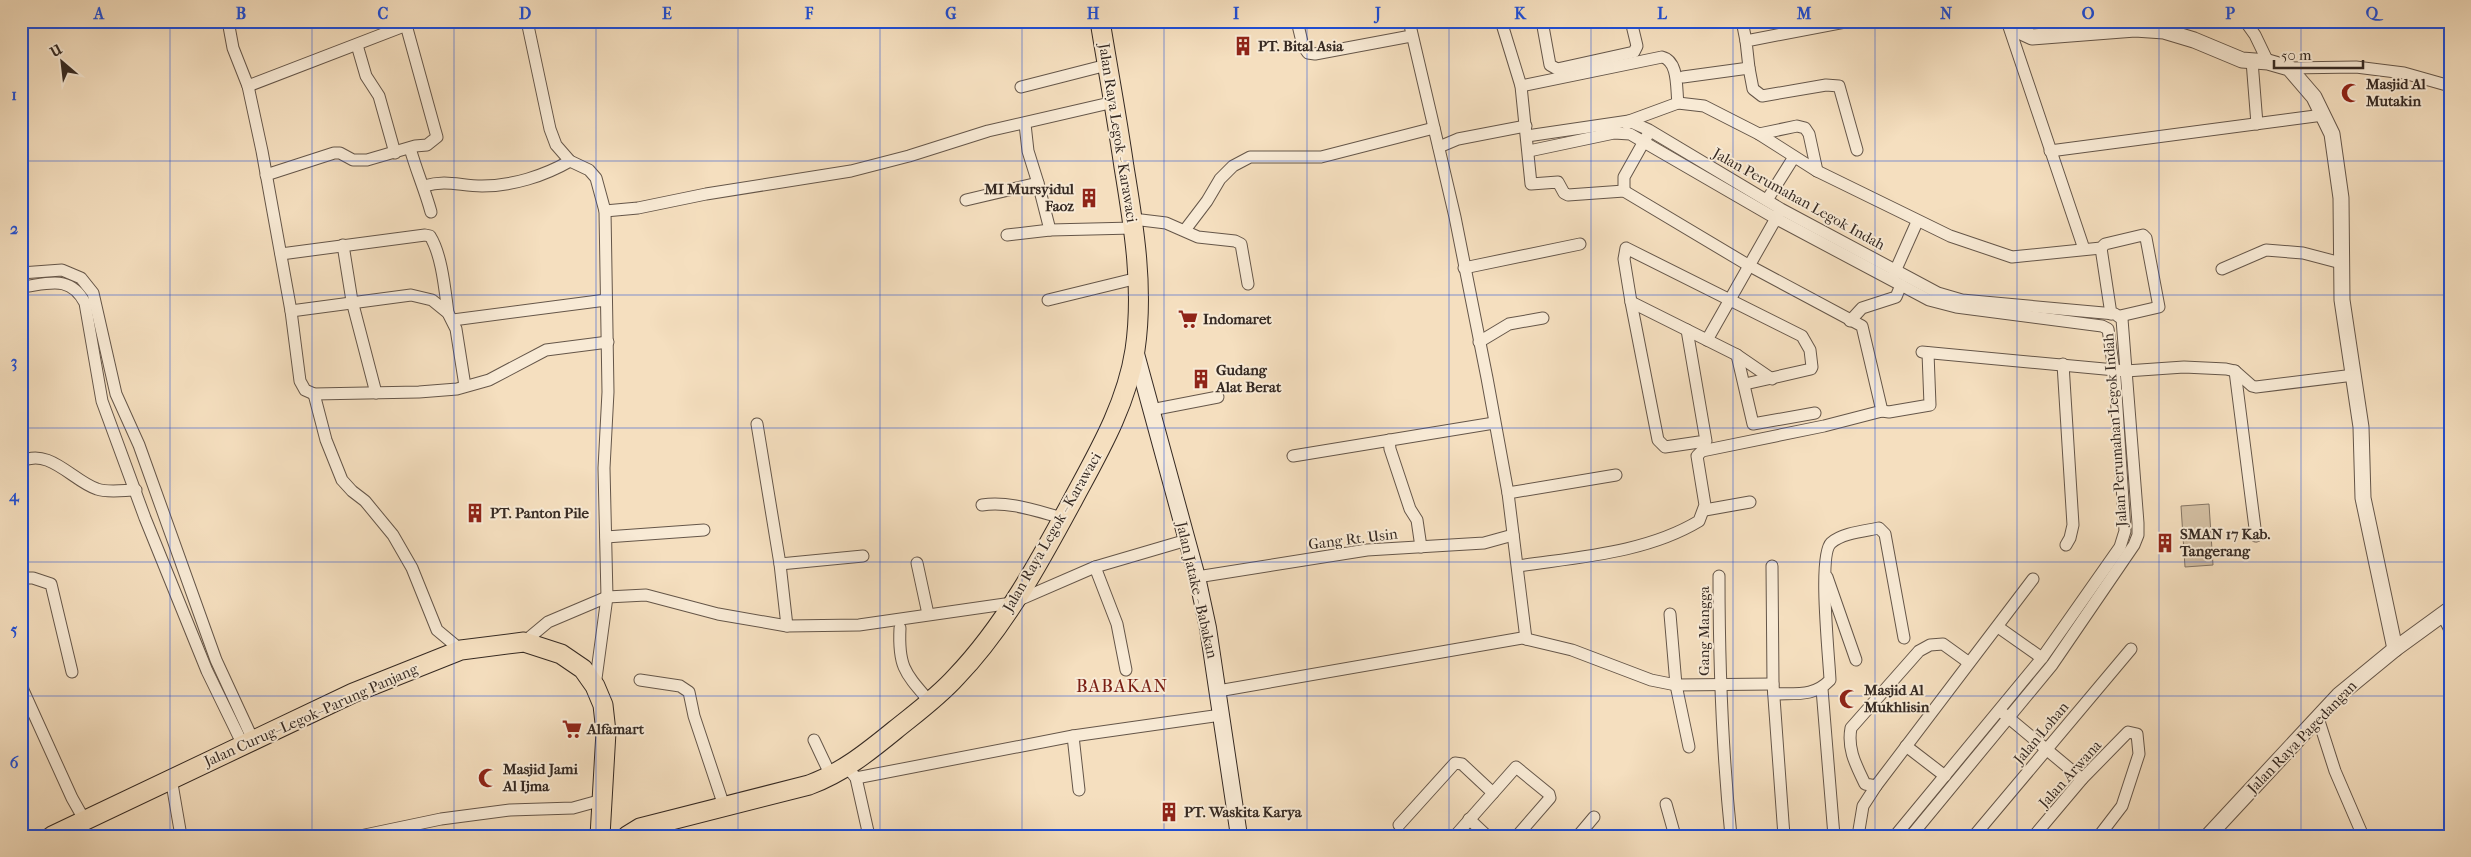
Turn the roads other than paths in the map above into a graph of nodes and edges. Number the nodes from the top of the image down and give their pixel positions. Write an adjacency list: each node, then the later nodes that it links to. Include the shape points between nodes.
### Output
1 (228, 21): 24 (street, via 233,48)
2 (527, 21): 48 (street, via 550,129 556,145)
3 (1100, 21): 20 (main road, Jalan Raya Legok - Karawaci)
4 (1297, 21): 16 (street, via 1308,53)
5 (1409, 21): 16 (street)
6 (1501, 21): 25 (street)
7 (1556, 21): 14 (street)
8 (1631, 21): 14 (street, via 1637,46 1634,52 1557,69 1550,65)
9 (1742, 21): 17 (street)
10 (2007, 21): 15 (street, via 2032,37); 45 (street)
11 (2245, 21): 19 (street, via 2255,35)
12 (1845, 22): 17 (street)
13 (412, 23): 18 (street); 42 (street, via 437,137 427,145)
14 (1542, 23)
15 (2082, 27): 19 (street, via 2164,31 2242,60)
16 (1411, 36): 34 (street)
17 (1746, 41): 21 (street)
18 (357, 44): 24 (street); 46 (street, via 366,76 379,96)
19 (2260, 62): 22 (street); 33 (street)
20 (1107, 64): 27 (street); 28 (main road, Jalan Raya Legok - Karawaci)
21 (1749, 68): 23 (street); 44 (street, via 1753,90 1762,96 1826,85 1839,86)
22 (2289, 68): 26 (street, via 2356,67 2404,73); 30 (street, via 2307,87)
23 (1683, 78)
24 (248, 86): 50 (street)
25 (1521, 86): 29 (street, via 1662,57 1673,64); 36 (street)
26 (2450, 86)
27 (1021, 87)
28 (1114, 102): 32 (street); 60 (main road, Jalan Raya Legok - Karawaci)
29 (1678, 104): 31 (street); 39 (street, via 1704,106)
30 (2323, 115): 33 (street); 69 (street, via 2332,134 2340,198)
31 (1629, 121): 35 (street, Jalan Perumahan Legok Indah); 37 (street); 38 (street)
32 (1025, 124): 51 (street, via 1028,151); 56 (street, via 988,131 851,171)
33 (2257, 124): 45 (street)
34 (1434, 128): 41 (street); 62 (street, via 1321,158 1250,157 1233,166 1220,179 1208,201)
35 (1650, 130): 40 (street); 55 (street, Jalan Perumahan Legok Indah)
36 (1527, 131): 38 (street); 41 (street, via 1458,139); 43 (street)
37 (1623, 132): 38 (street); 40 (street, Jalan Perumahan Legok Indah)
38 (1584, 133): 43 (street)
39 (1759, 134): 47 (street); 49 (street, via 1796,126 1805,128 1810,134)
40 (1644, 142): 53 (street, via 1624,177); 58 (street, Jalan Perumahan Legok Indah)
41 (1438, 147): 71 (street)
42 (410, 148): 46 (street); 52 (street)
43 (1528, 150): 53 (street, via 1532,184 1558,182 1568,195)
44 (1857, 150)
45 (2050, 150): 67 (street)
46 (395, 153): 50 (street, via 353,160 334,153)
47 (1794, 157): 49 (street); 55 (street)
48 (570, 161): 52 (street, via 535,177 480,186 439,181); 56 (street, via 589,170 596,178)
49 (1817, 171): 59 (street)
50 (266, 175): 68 (street)
51 (1038, 183): 54 (street); 61 (street)
52 (424, 186): 57 (street)
53 (1624, 191): 70 (street)
54 (966, 200)
55 (1767, 200): 58 (street, Jalan Perumahan Legok Indah)
56 (605, 211): 79 (street)
57 (431, 212)
58 (1778, 213): 70 (street); 75 (street, Jalan Perumahan Legok Indah)
59 (1917, 222): 67 (street, via 2012,256); 75 (street)
60 (1133, 224): 61 (street); 62 (street, via 1166,223); 74 (main road, Jalan Raya Legok - Karawaci)
61 (1050, 230): 63 (street)
62 (1185, 230): 76 (street, via 1198,237 1241,244)
63 (1008, 235)
64 (1580, 244): 71 (street)
65 (343, 245): 68 (street); 82 (street); 86 (street, via 411,235 430,236)
66 (2101, 248): 67 (street); 85 (street); 85 (street, via 2105,244 2143,235 2146,238 2159,307)
67 (2084, 249)
68 (281, 254): 84 (street)
69 (2341, 263): 72 (street, via 2304,253 2266,250); 99 (street, via 2342,300)
70 (1748, 265): 81 (street); 88 (street)
71 (1464, 268): 92 (street)
72 (2222, 268)
73 (21, 273): 78 (street, via 62,270 81,278)
74 (1138, 278): 80 (street); 93 (main road, Jalan Raya Legok - Karawaci)
75 (1896, 278): 85 (street, Jalan Perumahan Legok Indah, via 1962,300); 88 (street, via 1896,297 1862,308); 96 (street, Jalan Perumahan Legok Indah, via 1929,300 1956,307 2106,326 2110,332)
76 (1248, 284)
77 (21, 287): 78 (street, via 64,283)
78 (83, 288): 104 (street, via 97,304); 107 (street)
79 (606, 300): 86 (street); 91 (street)
80 (1048, 300)
81 (1729, 300): 83 (street, via 1626,248 1624,259); 90 (street); 100 (street, via 1802,336 1808,346 1810,369)
82 (352, 301): 84 (street); 86 (street, via 411,295 432,300); 103 (street)
83 (1631, 302): 89 (street); 89 (street, via 1658,440 1665,447 1706,441)
84 (291, 311): 105 (street, via 300,381 305,390)
85 (2115, 315): 97 (street, Jalan Perumahan Legok Indah, via 2122,319)
86 (450, 317): 102 (street, via 456,329)
87 (1543, 318): 92 (street, via 1509,324)
88 (1850, 321): 109 (street, via 1865,330)
89 (1687, 330): 90 (street)
90 (1706, 340): 94 (street)
91 (608, 342): 102 (street, via 546,350 489,380); 128 (street, via 604,468)
92 (1479, 342): 112 (street)
93 (1135, 348): 108 (main road, Jalan Jatake - Babakan); 124 (main road, Jalan Raya Legok - Karawaci, via 1126,390 1107,436)
94 (1738, 355): 100 (street); 101 (street)
95 (2063, 364): 96 (street); 109 (street, via 1925,352 1930,405); 130 (street, via 2073,525)
96 (2114, 369): 97 (street); 158 (street, Jalan Perumahan Legok Indah, via 2125,531 2120,547)
97 (2126, 370): 98 (street, via 2184,367); 174 (street, Jalan Perumahan Legok Indah, via 2138,535 2052,665)
98 (2235, 371): 99 (street, via 2256,387); 127 (street)
99 (2354, 375): 156 (street, via 2361,427 2363,498)
100 (1772, 379): 101 (street)
101 (1745, 384): 110 (street, via 1754,424)
102 (465, 386): 103 (street)
103 (376, 393): 105 (street)
104 (116, 394): 107 (street); 121 (street, via 139,445)
105 (314, 394): 157 (street, via 326,440 342,480 392,535 412,568 437,630)
106 (1218, 397): 108 (street)
107 (102, 401): 117 (street)
108 (1151, 410): 129 (main road, Jalan Jatake - Babakan)
109 (1882, 411): 122 (street, via 1702,451 1697,456)
110 (1815, 413)
111 (757, 424): 134 (street)
112 (1494, 424): 113 (street); 118 (street)
113 (1389, 440): 114 (street); 131 (street, via 1410,509 1417,520)
114 (1293, 456)
115 (21, 462): 117 (street, via 27,458 52,462 98,490)
116 (1616, 475): 118 (street)
117 (136, 490): 123 (street)
118 (1508, 493): 126 (street)
119 (1750, 502): 122 (street)
120 (982, 505): 124 (street, via 1020,506)
121 (160, 507): 123 (street); 178 (street)
122 (1704, 510): 135 (street, via 1699,521 1688,527 1639,545)
123 (145, 518): 178 (street, via 208,671)
124 (1063, 518): 144 (main road, Jalan Raya Legok - Karawaci)
125 (704, 530): 128 (street)
126 (1513, 535): 131 (street, Gang Rt. Usin, via 1484,542); 135 (street)
127 (2256, 536)
128 (606, 537): 143 (street)
129 (1187, 540): 137 (street); 140 (main road, Jalan Jatake - Babakan)
130 (2066, 545)
131 (1421, 546): 140 (street, Gang Rt. Usin, via 1367,550)
132 (863, 556): 134 (street)
133 (917, 563): 146 (street)
134 (780, 564): 148 (street)
135 (1518, 566): 153 (street)
136 (1772, 566): 168 (street)
137 (1096, 567): 144 (street); 161 (street, via 1117,624)
138 (1824, 571): 152 (street, via 1826,550 1836,540 1879,528 1882,530); 159 (street); 169 (street, via 1830,680)
139 (1719, 576): 167 (street, Gang Mangga)
140 (1197, 577): 170 (main road, Jalan Jatake - Babakan)
141 (21, 578): 162 (street, via 51,584)
142 (2033, 579): 149 (street)
143 (607, 597): 148 (street, via 646,595 718,614); 154 (street, via 548,622); 166 (street)
144 (1012, 603): 146 (street); 171 (main road, Jalan Raya Legok - Karawaci, via 986,641)
145 (2446, 612): 151 (street); 156 (street, Jalan Raya Pagedangan)
146 (928, 614): 148 (street, via 859,625)
147 (1670, 614): 165 (street)
148 (787, 626)
149 (1998, 627): 158 (street); 160 (street)
150 (900, 628): 171 (street, via 903,667)
151 (2450, 630)
152 (1904, 638)
153 (1526, 639): 165 (street, via 1572,650 1651,680); 170 (street, via 1486,642)
154 (524, 642): 157 (main road, Jalan Curug–Legok–Parung Panjang); 166 (main road, Jalan Curug–Legok–Parung Panjang, via 561,654 583,669)
155 (2131, 649): 181 (street, Jalan Lohan)
156 (2395, 649): 175 (street, Jalan Raya Pagedangan, via 2339,695)
157 (461, 650): 178 (main road, Jalan Curug–Legok–Parung Panjang, via 353,693)
158 (2042, 658): 172 (street, Jalan Perumahan Legok Indah)
159 (1856, 660)
160 (1968, 662): 179 (street); 187 (street, via 1943,644 1930,645 1919,651 1851,728 1848,740 1851,753 1865,784)
161 (1126, 670)
162 (72, 672)
163 (21, 679): 195 (street)
164 (640, 680): 192 (street, via 680,686 689,692)
165 (1676, 685): 167 (street); 180 (street)
166 (595, 686): 190 (main road, Jalan Curug–Legok–Parung Panjang, via 603,705 606,732)
167 (1720, 686): 168 (street); 209 (street, Gang Mangga)
168 (1773, 689): 169 (street, via 1813,692); 210 (street)
169 (1822, 689): 211 (street)
170 (1218, 691): 173 (main road, Jalan Jatake - Babakan)
171 (930, 702): 182 (main road, Jalan Raya Legok - Karawaci)
172 (1999, 710): 174 (street); 184 (street, Jalan Perumahan Legok Indah)
173 (1221, 715): 176 (street); 203 (main road, Jalan Jatake - Babakan)
174 (2008, 718): 181 (street); 214 (street, Jalan Perumahan Legok Indah)
175 (2318, 718): 218 (street, Jalan Raya Pagedangan); 219 (street, via 2335,771)
176 (1073, 736): 182 (street); 188 (street)
177 (814, 740): 183 (street)
178 (248, 742): 185 (main road, Jalan Curug–Legok–Parung Panjang)
179 (1906, 746): 184 (street); 187 (street)
180 (1689, 747)
181 (2046, 750): 186 (street); 215 (street, Jalan Lohan)
182 (852, 773): 183 (main road, Jalan Raya Legok - Karawaci); 202 (street)
183 (831, 776): 192 (main road, Jalan Raya Legok - Karawaci, via 809,785)
184 (1945, 776): 213 (street, Jalan Perumahan Legok Indah)
185 (171, 778): 195 (main road, Jalan Curug–Legok–Parung Panjang); 201 (street)
186 (2082, 779): 216 (street, Jalan Arwana); 217 (street, Jalan Arwana, via 2128,732 2137,734 2139,754 2122,806)
187 (1876, 786): 212 (street, via 1863,806)
188 (1079, 790)
189 (1492, 793): 194 (street); 196 (street, via 1462,764 1455,763); 206 (street, via 1516,767 1549,794 1550,798)
190 (602, 800): 197 (main road, Jalan Curug–Legok–Parung Panjang); 199 (street, via 573,808 510,810 441,819)
191 (1666, 804): 208 (street)
192 (724, 806): 198 (main road, Jalan Raya Legok - Karawaci)
193 (1594, 818): 207 (street)
194 (1469, 819): 204 (street); 205 (street)
195 (85, 821): 200 (main road, Jalan Curug–Legok–Parung Panjang)
196 (1399, 826)
197 (601, 829): 198 (main road)
198 (633, 832)
199 (364, 835)
200 (52, 836)
201 (181, 836)
202 (868, 836)
203 (1238, 836)
204 (1456, 836)
205 (1487, 836)
206 (1517, 836)
207 (1578, 836)
208 (1675, 836)
209 (1732, 836)
210 (1784, 836)
211 (1834, 836)
212 (1858, 836)
213 (1895, 836)
214 (1911, 836)
215 (1974, 836)
216 (2034, 836)
217 (2099, 836)
218 (2208, 836)
219 (2363, 836)

